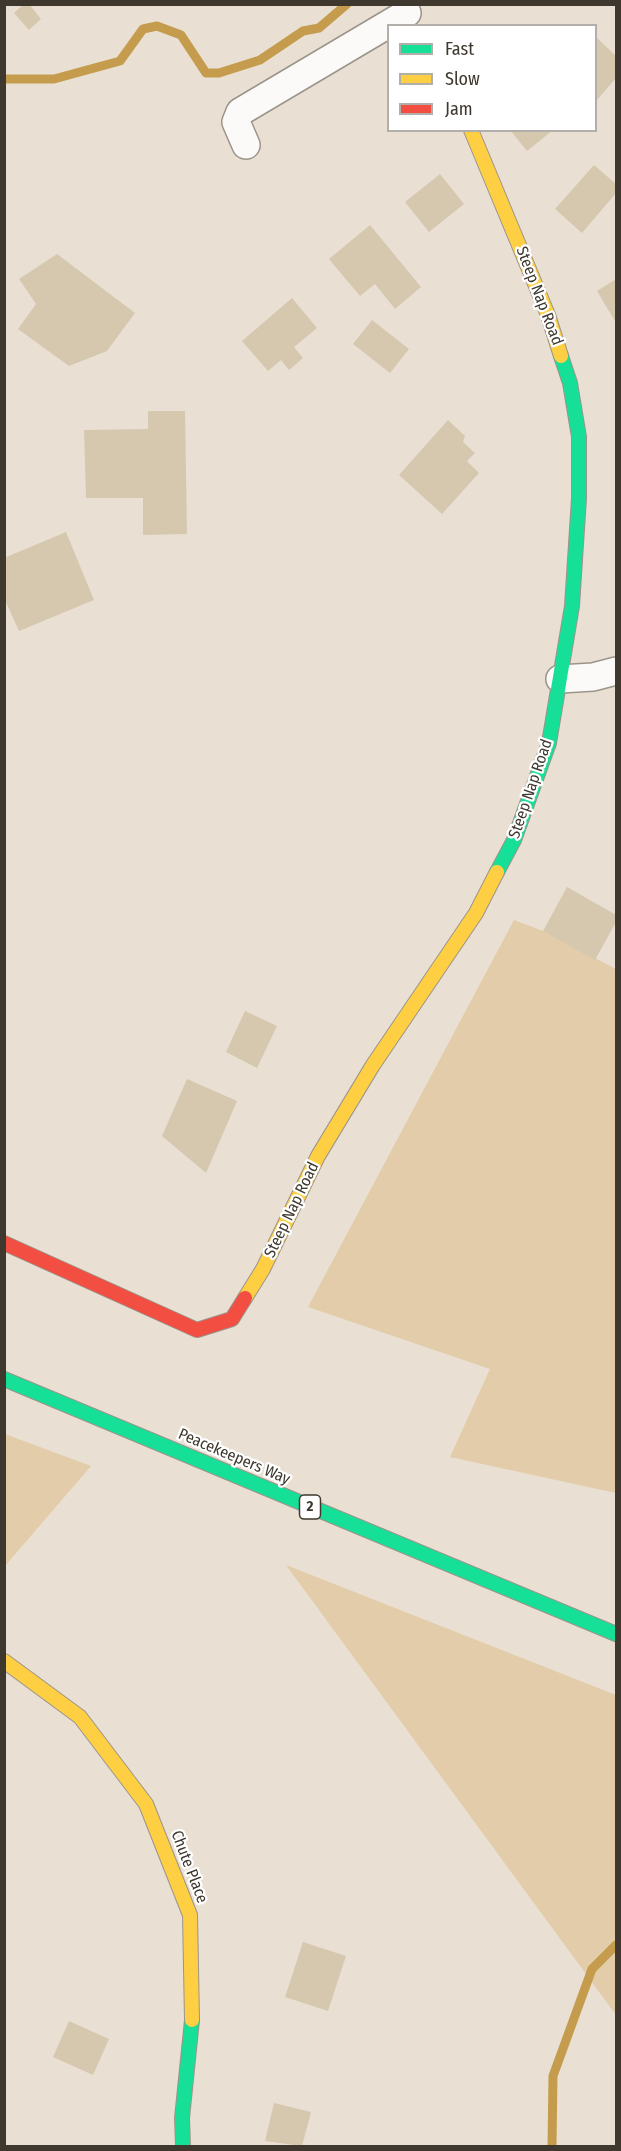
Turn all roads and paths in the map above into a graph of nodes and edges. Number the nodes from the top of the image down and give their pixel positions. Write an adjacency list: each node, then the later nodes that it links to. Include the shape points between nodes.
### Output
1 (407, 14): 2 (street)
2 (390, 24)
3 (387, 26): 5 (street, via 240,112 236,122)
4 (472, 132): 7 (main road, Steep Nap Road, via 548,315 572,394 579,437 572,606)
5 (246, 145)
6 (616, 671): 7 (street)
7 (560, 679): 8 (main road, Steep Nap Road, via 549,743 514,840 476,913 330,1136 263,1269 232,1319 197,1330)
8 (4, 1243)
9 (4, 1379): 10 (main road, Peacekeepers Way / 2)
10 (616, 1634)
11 (4, 1661): 12 (main road, Chute Place, via 80,1717 146,1804 190,1915 192,2017)
12 (183, 2146)

